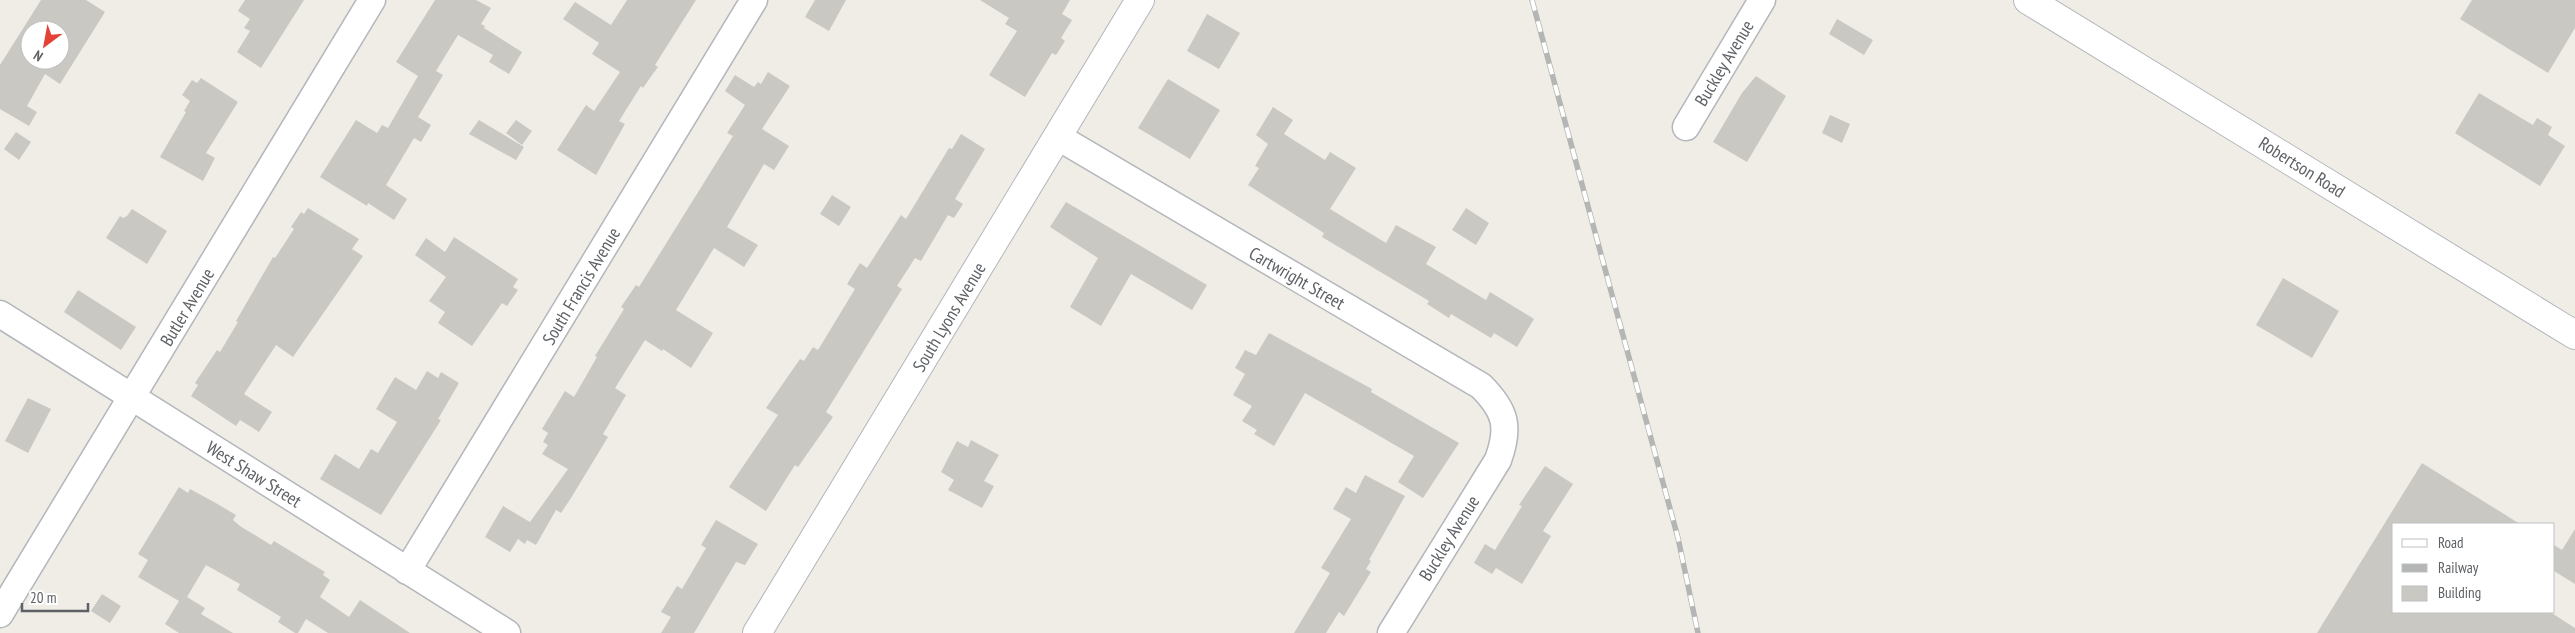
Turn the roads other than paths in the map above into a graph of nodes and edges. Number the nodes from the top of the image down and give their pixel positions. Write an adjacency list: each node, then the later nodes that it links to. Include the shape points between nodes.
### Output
1 (372, 0): 10 (street, Butler Avenue)
2 (754, 0): 12 (street, South Francis Avenue)
3 (1140, 0): 7 (street, South Lyons Avenue)
4 (1762, 0): 6 (street, Buckley Avenue)
5 (2028, 0): 9 (street, Robertson Road)
6 (1686, 127)
7 (1058, 137): 11 (street, Cartwright Street, via 1481,386 1496,401 1505,420); 15 (street, South Lyons Avenue)
8 (0, 314): 10 (street, West Shaw Street)
9 (2575, 335)
10 (132, 397): 12 (street, West Shaw Street); 13 (street, Butler Avenue)
11 (1505, 442): 16 (street, Buckley Avenue, via 1498,460)
12 (408, 571): 14 (street, West Shaw Street)
13 (0, 614)
14 (507, 633)
15 (757, 633)
16 (1391, 633)

